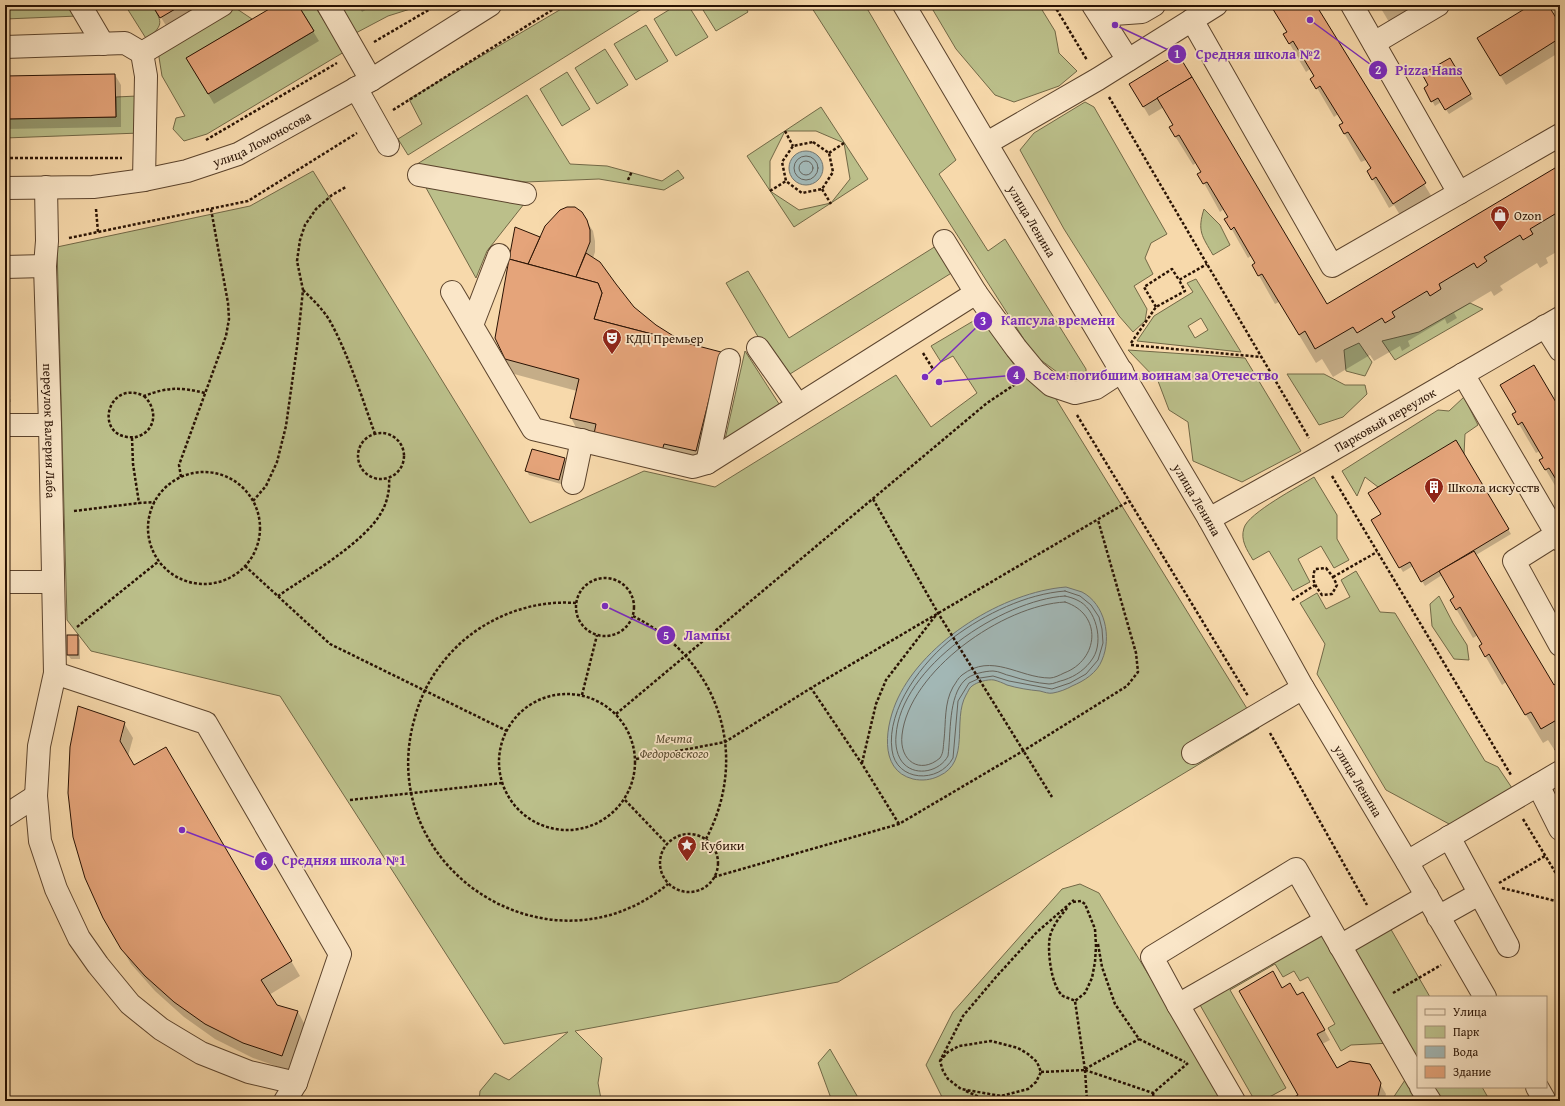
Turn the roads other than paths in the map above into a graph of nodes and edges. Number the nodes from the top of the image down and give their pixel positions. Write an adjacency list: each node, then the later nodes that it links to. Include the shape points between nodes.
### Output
1 (80, 5): 13 (street)
2 (222, 5): 15 (street)
3 (328, 5): 17 (street, via 355,53)
4 (490, 5): 17 (street, улица Ломоносова)
5 (904, 5): 19 (street, улица Ленина)
6 (1154, 5): 10 (street, via 1142,12)
7 (1216, 5): 11 (street)
8 (1352, 5): 12 (street)
9 (1438, 5): 12 (street)
10 (1096, 10): 16 (street)
11 (1192, 20): 16 (street); 25 (street, via 1332,266)
12 (1374, 43): 25 (street)
13 (102, 44): 14 (street); 15 (street, via 125,43)
14 (5, 46)
15 (142, 53): 22 (street, via 146,76)
16 (1128, 60): 19 (street)
17 (363, 84): 20 (street, via 375,121); 22 (street, улица Ломоносова, via 238,154 186,171)
18 (1560, 135): 25 (street)
19 (987, 143): 38 (street, улица Ленина)
20 (388, 145)
21 (419, 175): 26 (street)
22 (144, 180): 23 (street, улица Ломоносова, via 93,187)
23 (46, 187): 24 (street, улица Ломоносова); 29 (street, переулок Валерия Лаба)
24 (5, 188)
25 (1459, 193)
26 (525, 194)
27 (944, 241): 32 (street)
28 (500, 255): 34 (street)
29 (45, 266): 30 (street); 42 (street, переулок Валерия Лаба)
30 (5, 267)
31 (452, 292): 34 (street)
32 (976, 293): 38 (street, via 1016,348 1035,371 1051,385 1075,393 1096,388); 40 (street)
33 (1553, 322): 36 (street); 39 (street, Парковый переулок)
34 (472, 325): 43 (street, via 533,429)
35 (758, 348): 40 (street)
36 (1560, 350)
37 (729, 360): 44 (street)
38 (1122, 371): 46 (street, улица Ленина)
39 (1463, 374): 46 (street, Парковый переулок); 47 (street)
40 (798, 405): 44 (street)
41 (7, 425): 42 (street)
42 (50, 425): 49 (street, переулок Валерия Лаба)
43 (582, 440): 44 (street, via 693,467); 45 (street)
44 (707, 463)
45 (573, 483)
46 (1209, 519): 52 (street, улица Ленина)
47 (1558, 537): 50 (street, via 1514,561)
48 (5, 582): 49 (street)
49 (53, 582): 51 (street, переулок Валерия Лаба)
50 (1560, 645)
51 (55, 673): 56 (street, переулок Валерия Лаба, via 39,746); 72 (street, via 206,723 340,954)
52 (1303, 688): 53 (street); 60 (street, улица Ленина)
53 (1193, 753)
54 (1560, 772): 55 (street)
55 (1538, 785): 58 (street); 59 (street)
56 (36, 796): 57 (street); 72 (street, переулок Валерия Лаба, via 40,841 56,889 79,938 130,1004 160,1029 201,1053)
57 (5, 816)
58 (1560, 829)
59 (1448, 837): 60 (street); 61 (street)
60 (1407, 862): 62 (street, улица Ленина)
61 (1486, 890): 63 (street); 66 (street)
62 (1426, 896): 63 (street, улица Ленина); 65 (street)
63 (1438, 917): 67 (street, улица Ленина)
64 (1325, 921): 65 (street); 68 (street); 68 (street, via 1296,869 1152,957)
65 (1340, 946): 69 (street)
66 (1508, 946)
67 (1484, 996)
68 (1178, 1005): 73 (street)
69 (1417, 1079)
70 (1422, 1088): 74 (street)
71 (1538, 1088): 75 (street)
72 (290, 1092)
73 (1234, 1101)
74 (1430, 1101)
75 (1545, 1101)

